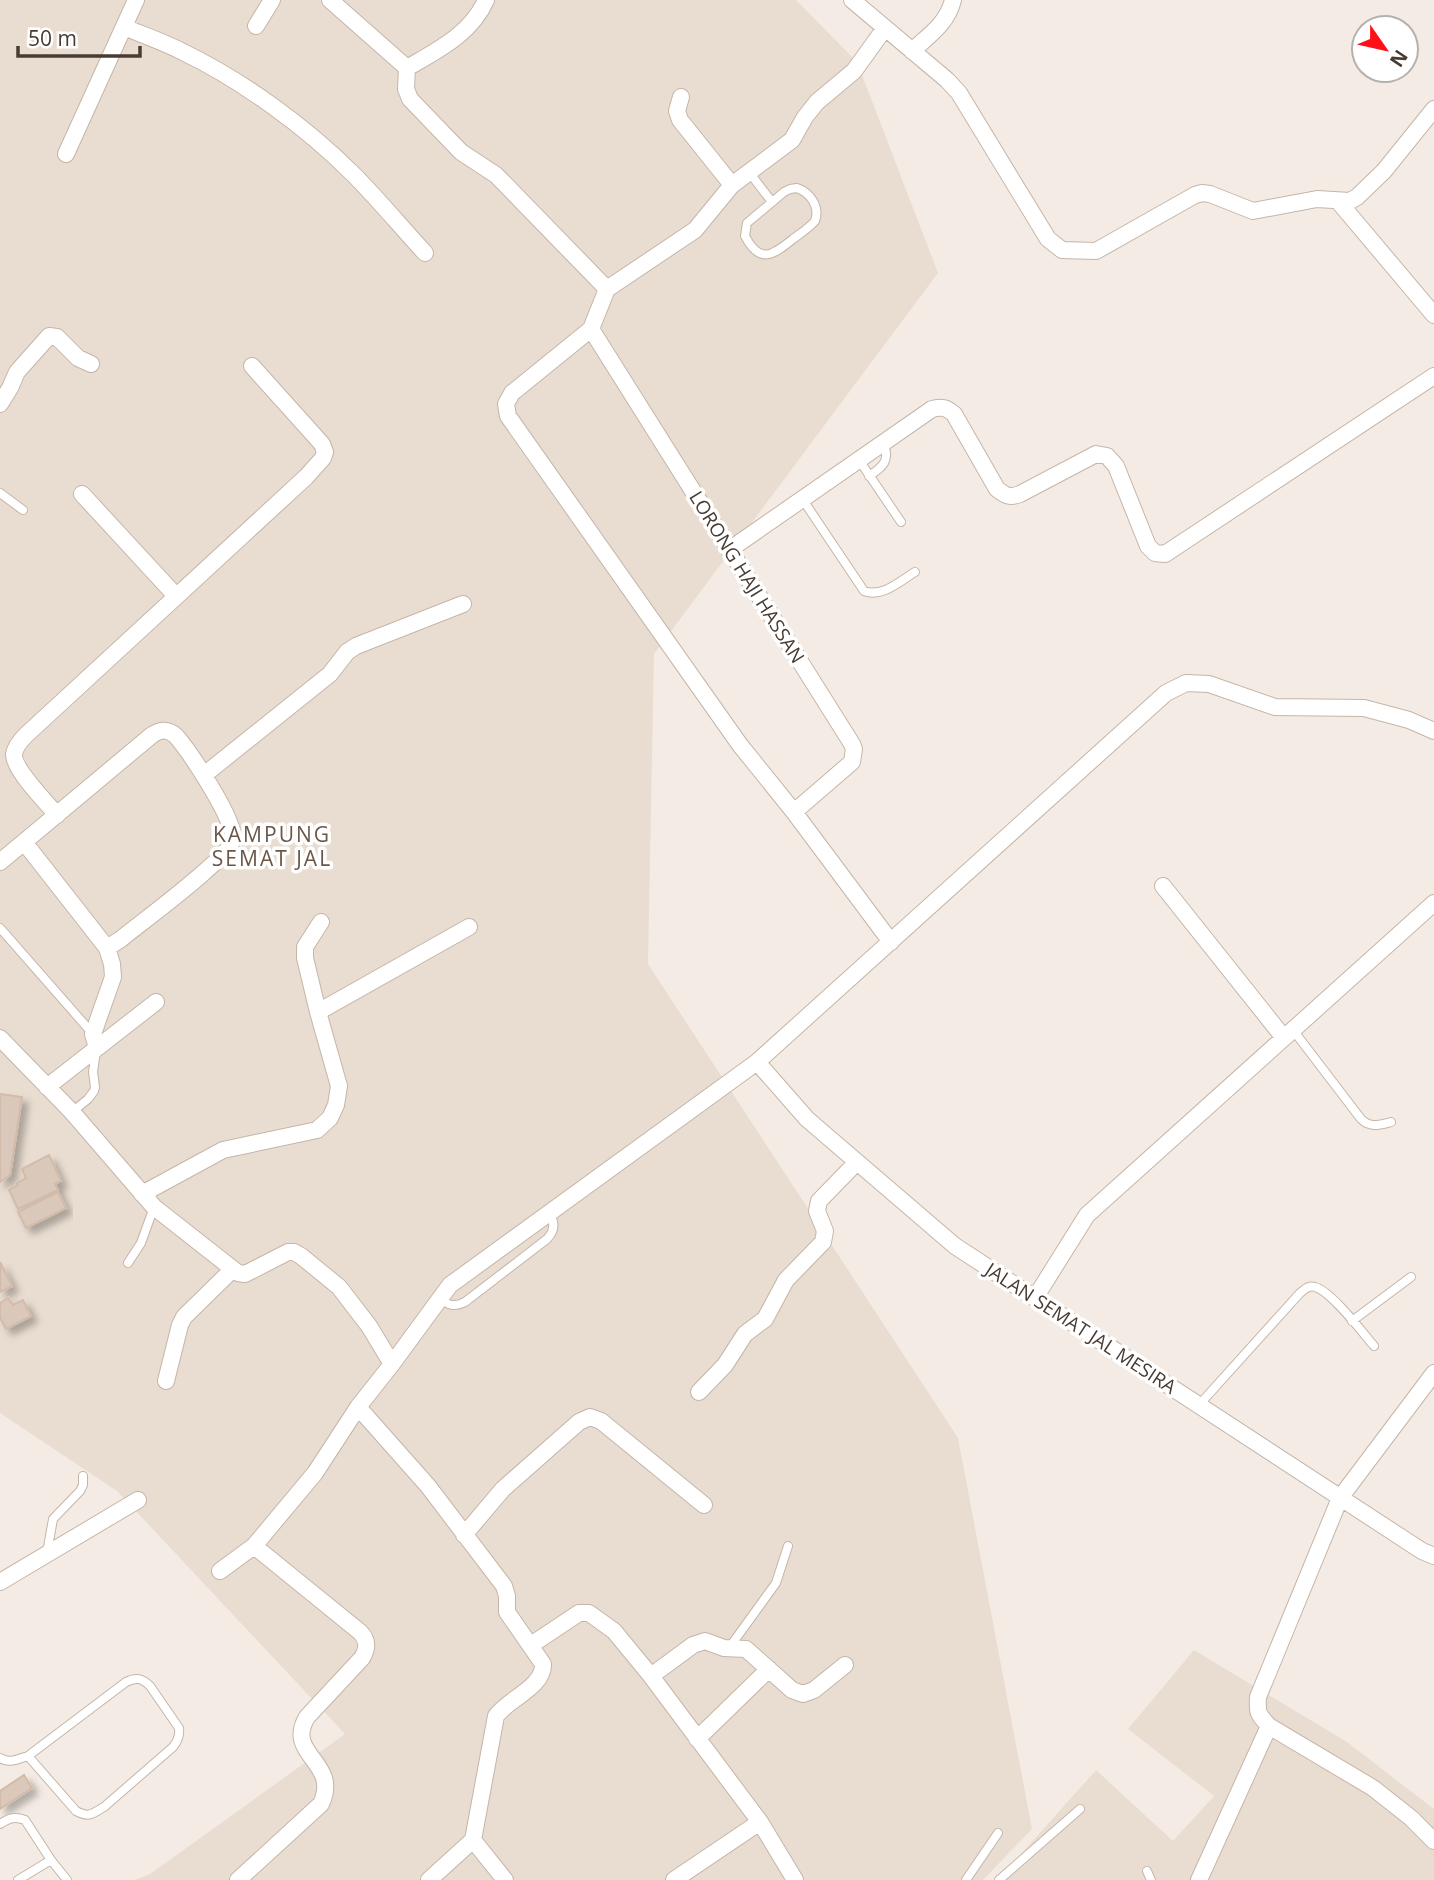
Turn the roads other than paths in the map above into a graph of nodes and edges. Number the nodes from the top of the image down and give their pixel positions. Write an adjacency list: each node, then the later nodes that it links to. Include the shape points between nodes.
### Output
1 (136, 0): 8 (street)
2 (272, 0): 7 (street)
3 (330, 0): 11 (street)
4 (486, 0): 11 (street, via 458,36)
5 (852, 0): 9 (street)
6 (953, 0): 10 (street, via 943,22)
7 (256, 26)
8 (124, 27): 14 (street); 19 (street, via 182,51 270,105 353,174)
9 (885, 28): 10 (street); 15 (street, via 854,71 817,102 792,140)
10 (912, 51): 17 (street, via 959,93 1048,239 1062,250 1096,251 1202,193 1253,211 1314,199)
11 (407, 68): 20 (street, via 405,89 410,99 461,152 496,175)
12 (681, 97): 16 (street, via 677,107 680,120)
13 (1434, 109): 17 (street, via 1357,197)
14 (66, 154)
15 (749, 172): 16 (street); 18 (lane)
16 (732, 185): 20 (street, via 695,230)
17 (1338, 201): 21 (street)
18 (772, 202): 18 (lane, via 751,218 745,229 748,242 765,255 777,252 811,226 817,214 808,195 797,188)
19 (425, 253)
20 (607, 289): 22 (street)
21 (1434, 315)
22 (591, 329): 35 (street, LORONG HAJI HASSAN); 41 (street, via 512,393 506,404 508,416 740,745)
23 (91, 364): 26 (street, via 57,337 49,336 17,372)
24 (252, 366): 37 (street, via 306,424 325,452 306,477)
25 (1434, 376): 27 (street, via 1165,554 1155,553 1149,546 1116,466 1107,456 1096,454 1007,496 998,489 954,414 945,408 932,409)
26 (0, 404)
27 (883, 443): 28 (street); 29 (lane, via 885,464)
28 (859, 460): 29 (lane); 32 (street)
29 (869, 476): 34 (lane)
30 (0, 494): 33 (lane)
31 (82, 494): 37 (street)
32 (803, 500): 35 (street); 36 (lane, via 864,591 883,592)
33 (23, 510)
34 (901, 522)
35 (729, 550): 41 (street, LORONG HAJI HASSAN, via 854,749 852,762)
36 (915, 572)
37 (176, 596): 42 (street, via 18,745 14,754 18,767)
38 (463, 604): 40 (street, via 356,646 316,687)
39 (1434, 731): 50 (street, via 1364,708 1275,707 1209,684 1186,683 1166,693)
40 (204, 775): 42 (street, via 176,736 157,731); 51 (street, via 232,829 232,843 213,864)
41 (794, 812): 50 (street)
42 (57, 815): 43 (street)
43 (24, 842): 44 (street); 51 (street)
44 (0, 862)
45 (1163, 886): 54 (street)
46 (1434, 903): 54 (street)
47 (321, 922): 53 (street, via 305,947)
48 (469, 927): 53 (street)
49 (0, 928): 56 (lane)
50 (891, 942): 57 (street)
51 (107, 948): 56 (street, via 113,977)
52 (156, 1002): 56 (street)
53 (318, 1012): 62 (street, via 339,1086 330,1118 317,1130 223,1150)
54 (1289, 1034): 60 (lane, via 1361,1119 1373,1126); 69 (street, via 1087,1215)
55 (0, 1038): 58 (street)
56 (95, 1041): 58 (street); 59 (lane, via 94,1091)
57 (757, 1062): 61 (street, JALAN SEMAT JAL MESIRA, via 807,1119); 64 (street)
58 (47, 1087): 59 (street)
59 (72, 1112): 62 (street)
60 (1391, 1122)
61 (857, 1162): 69 (street, JALAN SEMAT JAL MESIRA, via 955,1246); 75 (street, via 819,1200 823,1241 786,1280 767,1317 745,1334 725,1365)
62 (142, 1194): 63 (street)
63 (154, 1207): 65 (lane); 66 (street)
64 (549, 1213): 68 (street, via 450,1285); 68 (lane, via 551,1234 537,1247 465,1302 454,1306)
65 (128, 1263)
66 (232, 1270): 72 (street, via 246,1274 281,1254 294,1252 339,1287); 74 (street, via 184,1317)
67 (1411, 1278): 70 (lane)
68 (440, 1298): 72 (street)
69 (1035, 1298): 76 (street, JALAN SEMAT JAL MESIRA)
70 (1352, 1321): 71 (lane); 76 (lane, via 1321,1290 1306,1289)
71 (1374, 1346)
72 (392, 1364): 77 (street)
73 (1434, 1373): 79 (street)
74 (166, 1381)
75 (699, 1392)
76 (1199, 1405): 79 (street, JALAN SEMAT JAL MESIRA)
77 (358, 1407): 82 (street, via 428,1486); 83 (street, via 314,1473)
78 (83, 1476): 85 (lane, via 80,1491 53,1520)
79 (1340, 1498): 86 (street, JALAN SEMAT JAL MESIRA); 94 (street, via 1258,1697 1259,1717)
80 (138, 1500): 85 (street)
81 (704, 1505): 82 (street, via 601,1421 590,1418 579,1422 503,1489)
82 (464, 1535): 89 (street, via 506,1589 507,1612)
83 (254, 1546): 87 (street); 108 (street, via 360,1632 366,1649 301,1727 300,1738 324,1776 321,1804)
84 (789, 1546): 90 (lane, via 776,1583)
85 (47, 1553): 88 (street)
86 (1434, 1556)
87 (220, 1571)
88 (0, 1582)
89 (531, 1645): 93 (street, via 574,1616 589,1613 614,1631); 102 (street, via 543,1670 537,1681 496,1716)
90 (729, 1648): 92 (street, via 746,1649); 93 (street, via 696,1642)
91 (845, 1665): 92 (street, via 803,1694)
92 (769, 1669): 95 (street)
93 (651, 1676): 95 (street)
94 (1269, 1726): 103 (street, via 1373,1788); 116 (street)
95 (697, 1739): 99 (street)
96 (28, 1756): 96 (lane, via 84,1816 104,1807 173,1746 180,1728 150,1685 132,1679); 97 (lane, via 8,1762)
97 (0, 1758)
98 (1080, 1809): 114 (lane)
99 (760, 1822): 111 (street); 112 (street)
100 (0, 1824): 104 (lane, via 12,1817 25,1820)
101 (998, 1833): 113 (lane)
102 (473, 1840): 109 (street); 110 (street)
103 (1434, 1841)
104 (51, 1860): 106 (lane); 107 (lane)
105 (1147, 1871): 115 (lane)
106 (18, 1880)
107 (66, 1880)
108 (238, 1880)
109 (429, 1880)
110 (505, 1880)
111 (674, 1880)
112 (795, 1880)
113 (966, 1880)
114 (999, 1880)
115 (1152, 1880)
116 (1199, 1880)

